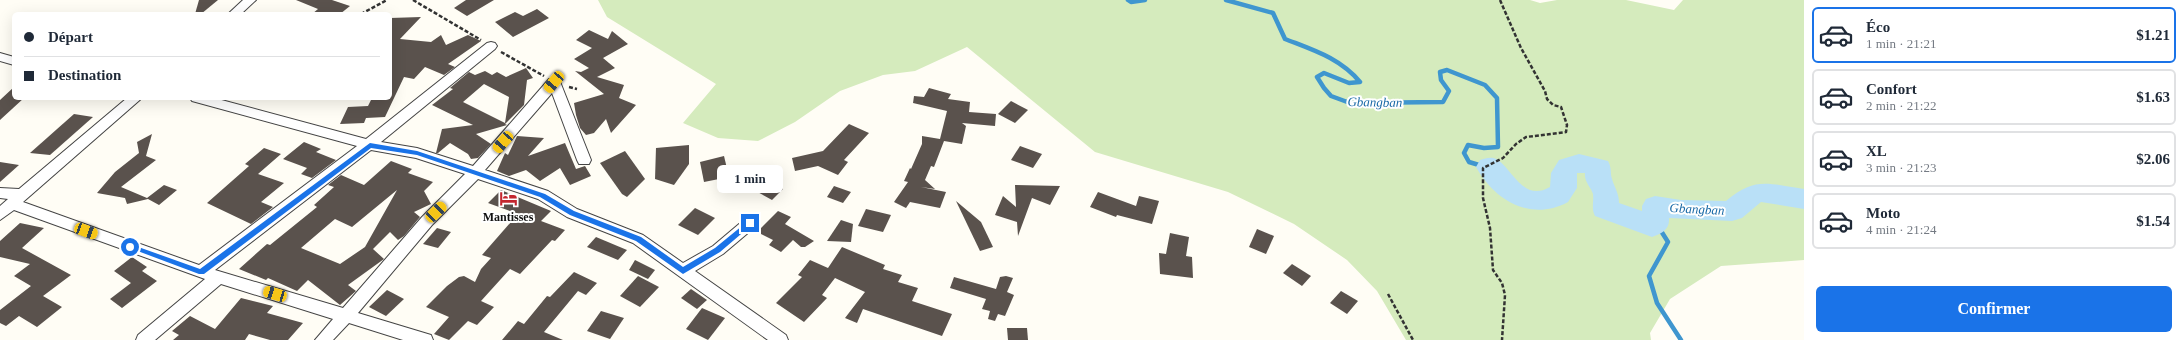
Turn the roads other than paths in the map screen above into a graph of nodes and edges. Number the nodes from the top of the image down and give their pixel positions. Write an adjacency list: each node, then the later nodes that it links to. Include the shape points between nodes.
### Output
1 (250, 0): 2 (street)
2 (236, 12)
3 (491, 46): 8 (street)
4 (0, 57): 5 (street)
5 (12, 60)
6 (133, 100): 12 (street)
7 (204, 100): 8 (street)
8 (370, 145): 10 (street, via 417,153); 16 (street)
9 (584, 160): 10 (street, via 554,82)
10 (476, 172): 15 (street, via 542,195 572,213 638,239); 18 (street, via 426,221)
11 (0, 193): 12 (street)
12 (18, 199): 13 (street); 16 (street)
13 (0, 214)
14 (750, 223): 15 (street, via 718,250)
15 (683, 271): 22 (street)
16 (201, 272): 17 (street)
17 (218, 277): 18 (street); 19 (street)
18 (346, 316): 20 (street); 21 (street)
19 (144, 340)
20 (323, 340)
21 (425, 340)
22 (780, 340)

